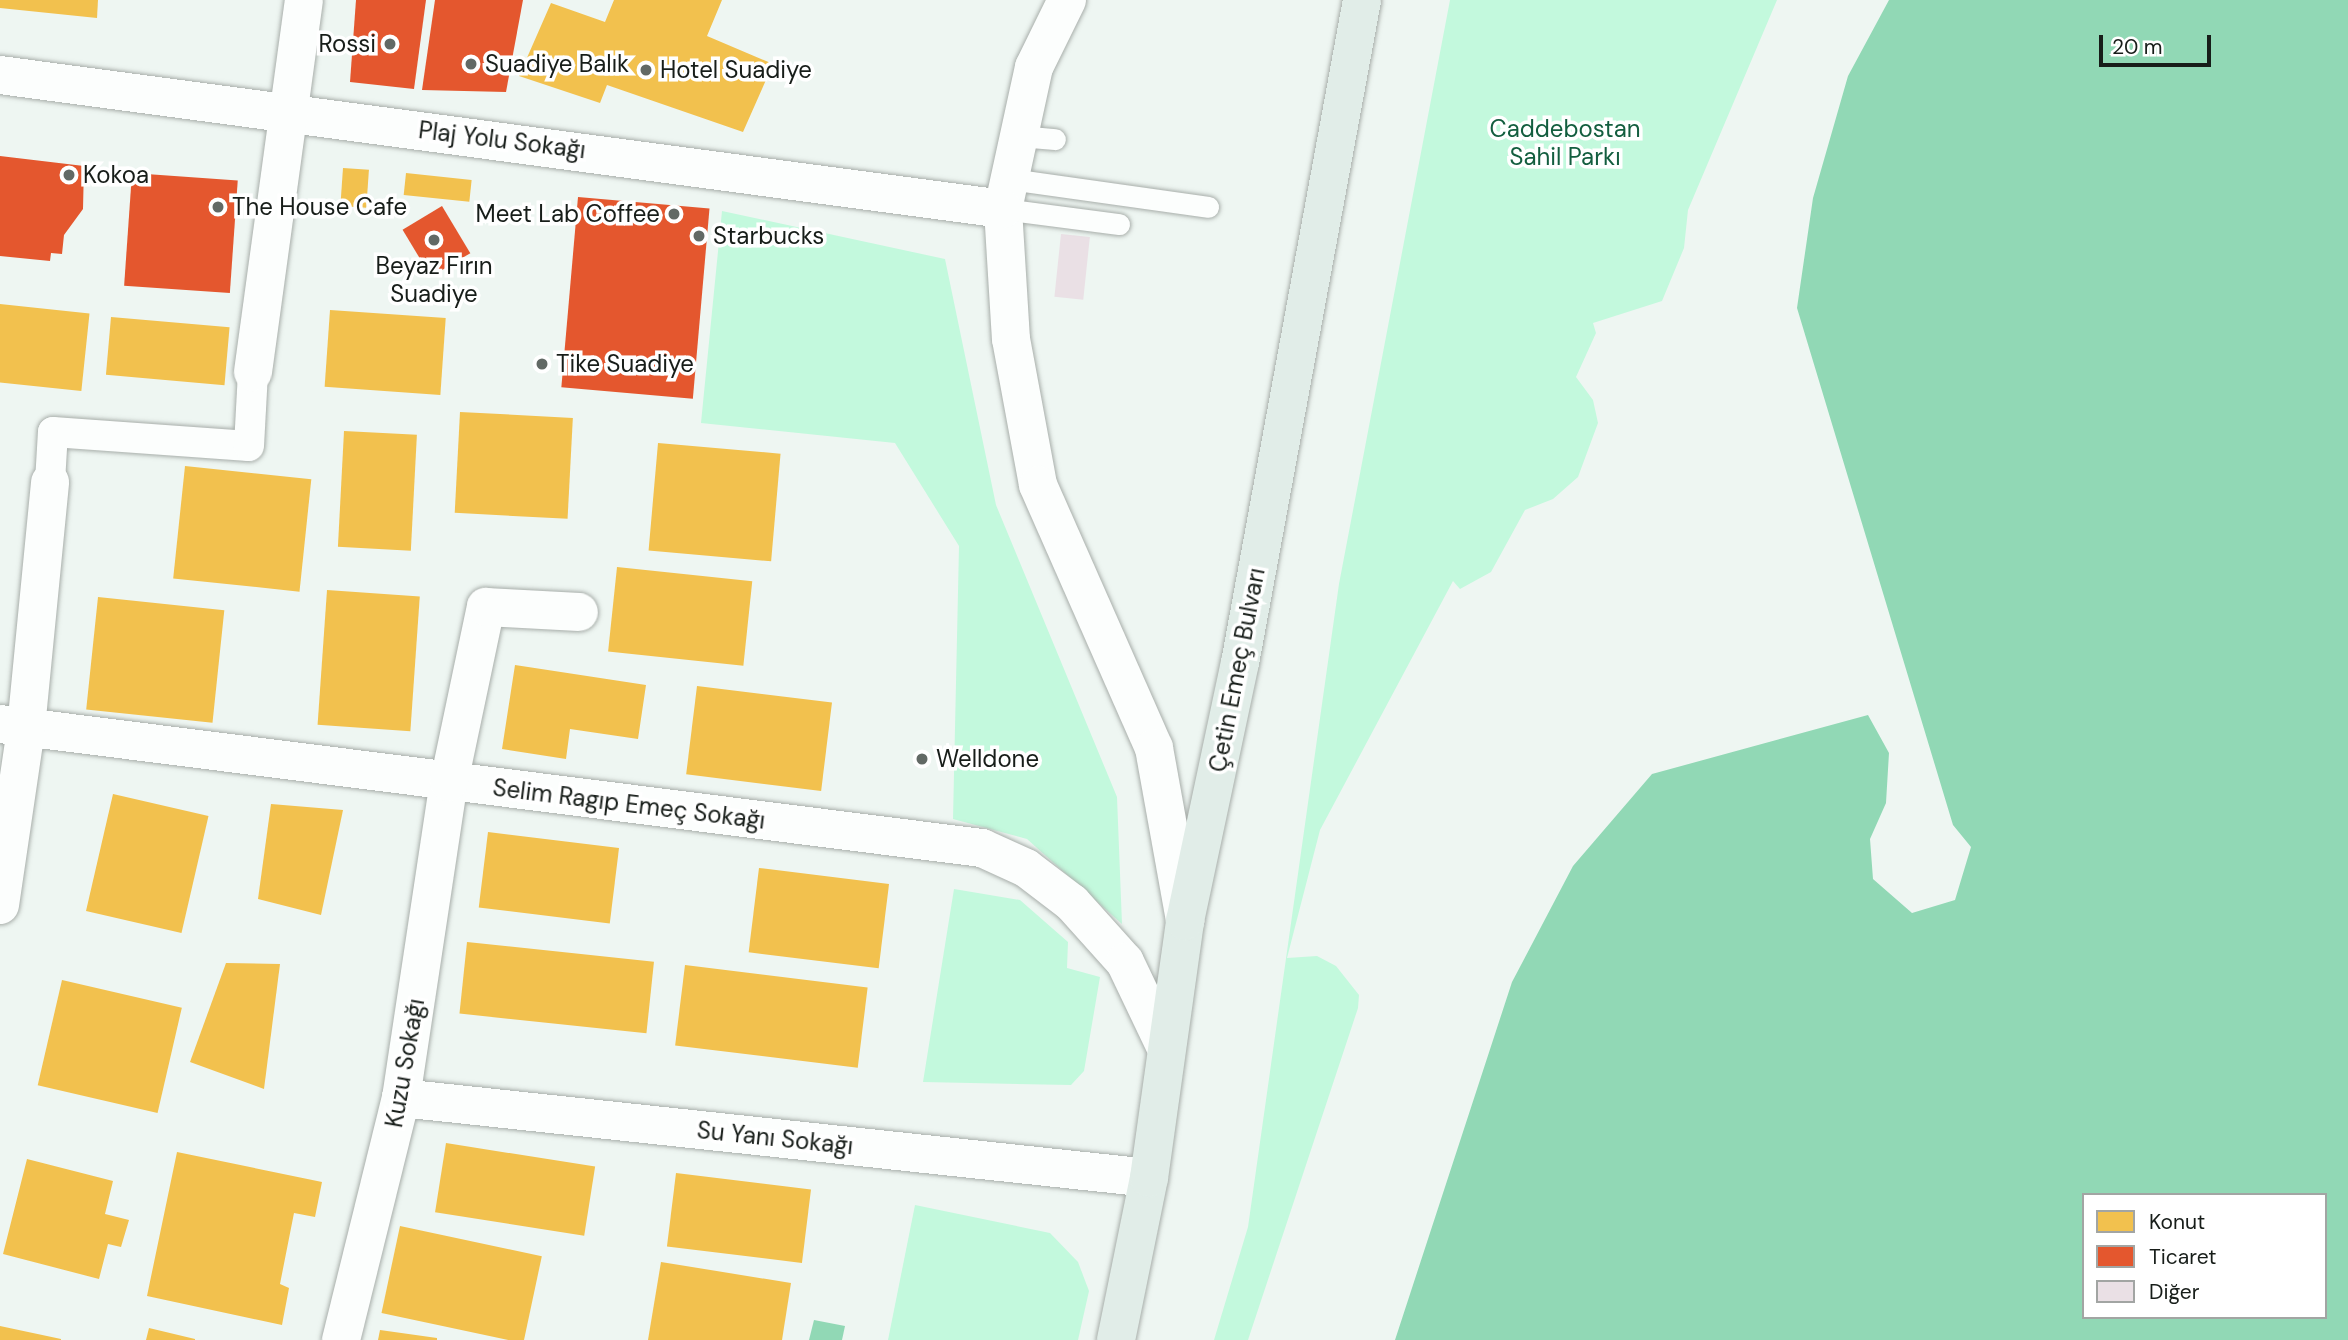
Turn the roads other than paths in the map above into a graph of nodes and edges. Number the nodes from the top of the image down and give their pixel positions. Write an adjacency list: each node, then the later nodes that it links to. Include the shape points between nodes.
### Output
1 (304, 0): 5 (street)
2 (1067, 0): 6 (street, via 1034,67 1037,138)
3 (1362, 0): 15 (main road, Çetin Emeç Bulvarı, via 1241,663)
4 (0, 75): 5 (street, Plaj Yolu Sokağı)
5 (292, 113): 6 (street, Plaj Yolu Sokağı); 9 (street)
6 (1007, 194): 7 (lane); 8 (lane); 15 (street, via 1010,339 1038,485 1154,748)
7 (1208, 206)
8 (1119, 224)
9 (253, 372): 10 (street, via 249,446 53,432)
10 (50, 482): 12 (street)
11 (579, 612): 13 (street, Kuzu Sokağı, via 486,607)
12 (13, 726): 13 (street, Selim Ragıp Emeç Sokağı); 14 (street)
13 (449, 782): 16 (street, Selim Ragıp Emeç Sokağı, via 982,848 1026,868 1072,903 1125,962); 17 (street, Kuzu Sokağı)
14 (0, 905)
15 (1185, 921): 16 (main road, Çetin Emeç Bulvarı)
16 (1165, 1046): 18 (main road, Çetin Emeç Bulvarı)
17 (401, 1098): 18 (street, Su Yanı Sokağı); 19 (street, Kuzu Sokağı)
18 (1149, 1178): 20 (main road, Çetin Emeç Bulvarı)
19 (341, 1340)
20 (1116, 1340)

